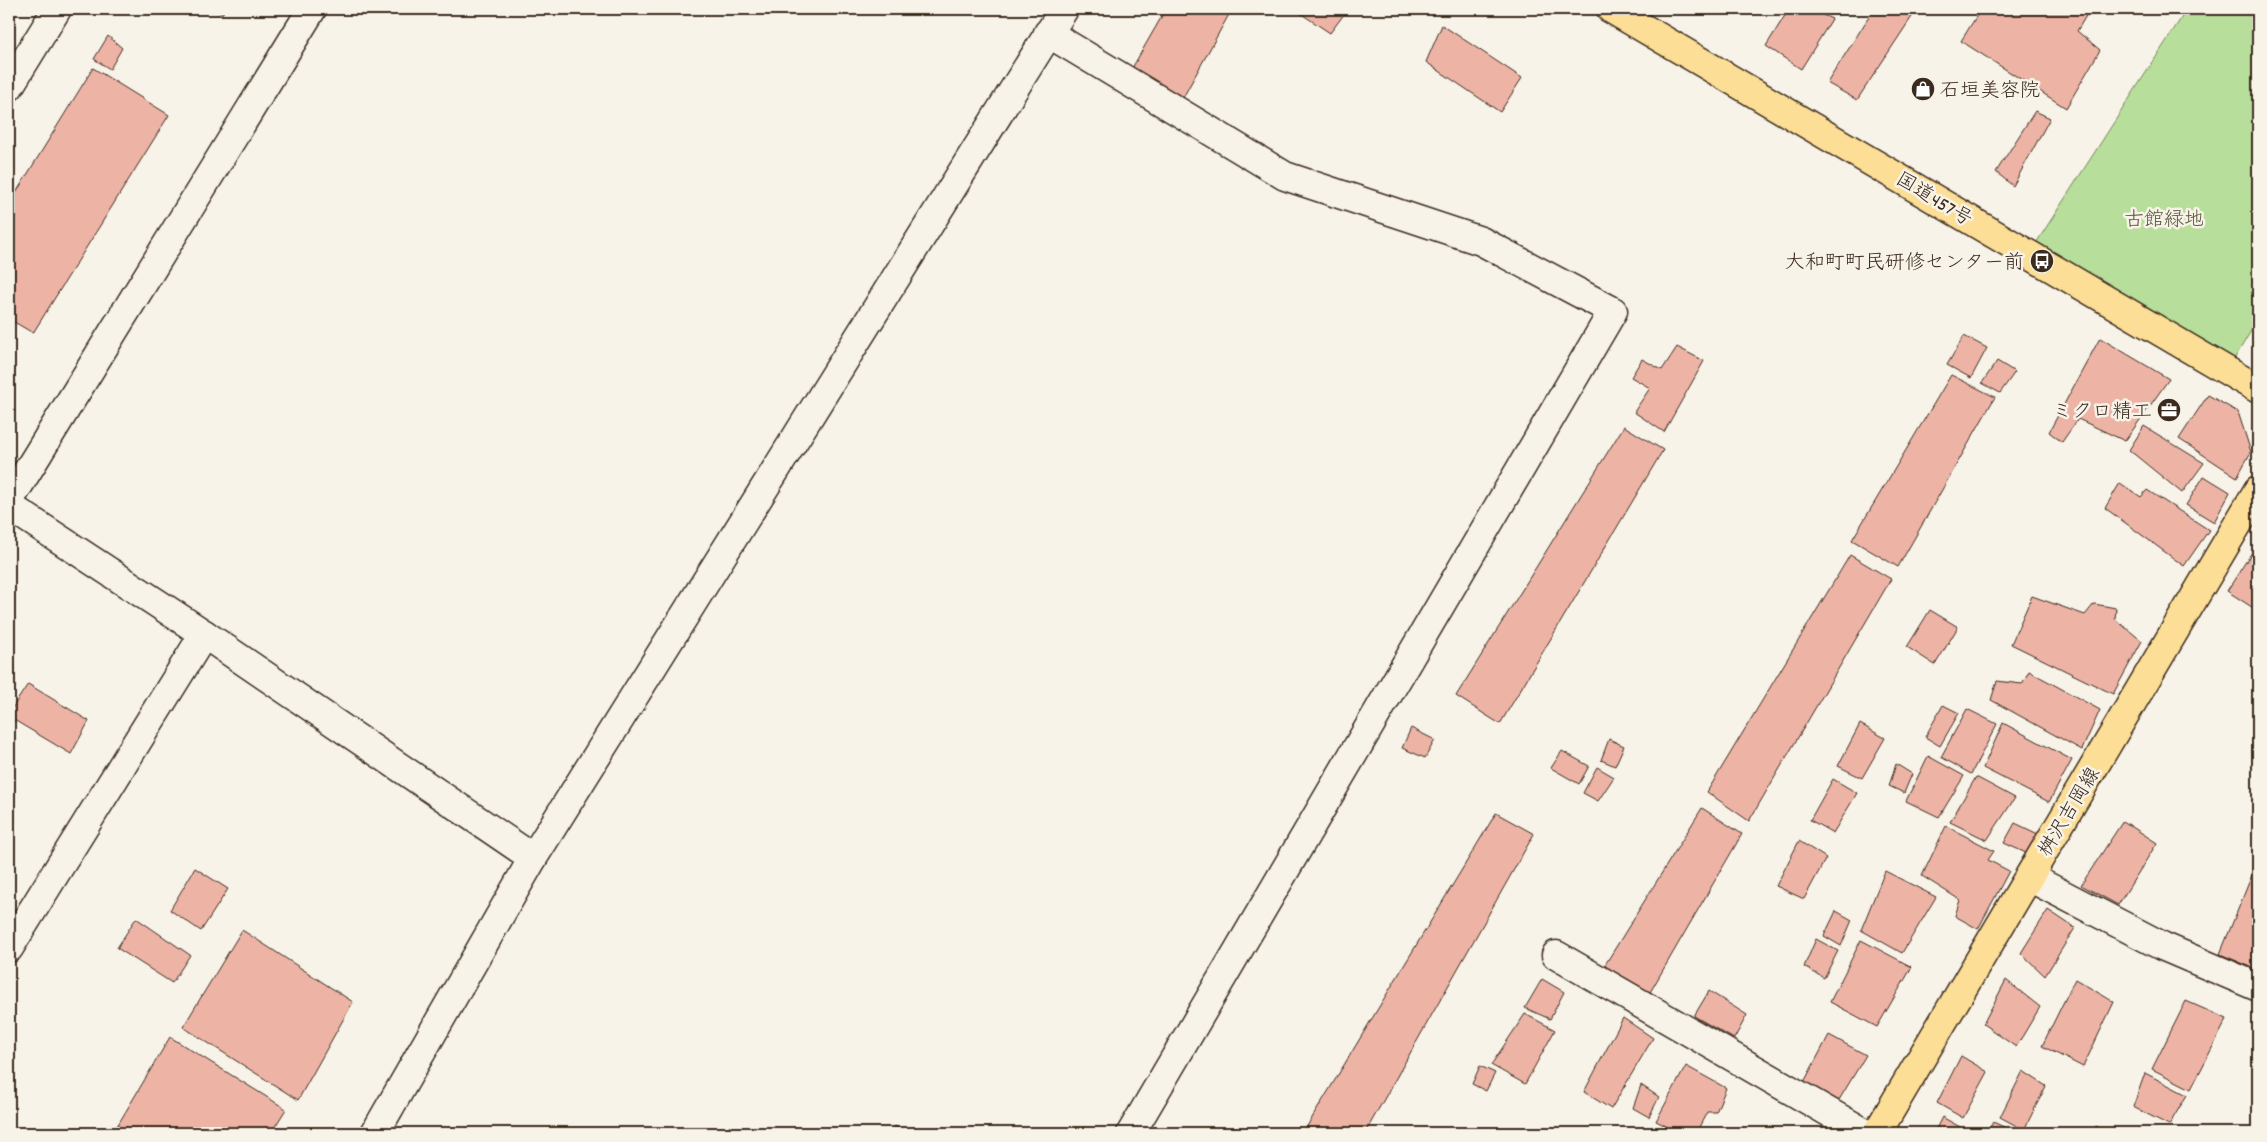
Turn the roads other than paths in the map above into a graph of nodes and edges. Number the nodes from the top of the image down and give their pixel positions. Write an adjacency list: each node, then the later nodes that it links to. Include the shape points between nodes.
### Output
1 (57, 9): 6 (street)
2 (312, 9): 9 (street)
3 (1064, 9): 5 (street)
4 (1612, 9): 7 (main road, 国道457号)
5 (1048, 33): 12 (street); 18 (street, via 1285,176 1481,242 1613,311)
6 (9, 87)
7 (2258, 389)
8 (2258, 490): 13 (main road, 桝沢吉岡線)
9 (9, 502)
10 (9, 506): 11 (street)
11 (204, 634): 12 (street); 14 (street)
12 (534, 858): 17 (street)
13 (2029, 877): 16 (street, via 2162,946); 20 (main road, 桝沢吉岡線)
14 (9, 948)
15 (1556, 955): 19 (street)
16 (2258, 987)
17 (375, 1133)
18 (1131, 1133)
19 (1864, 1133)
20 (1877, 1133)

